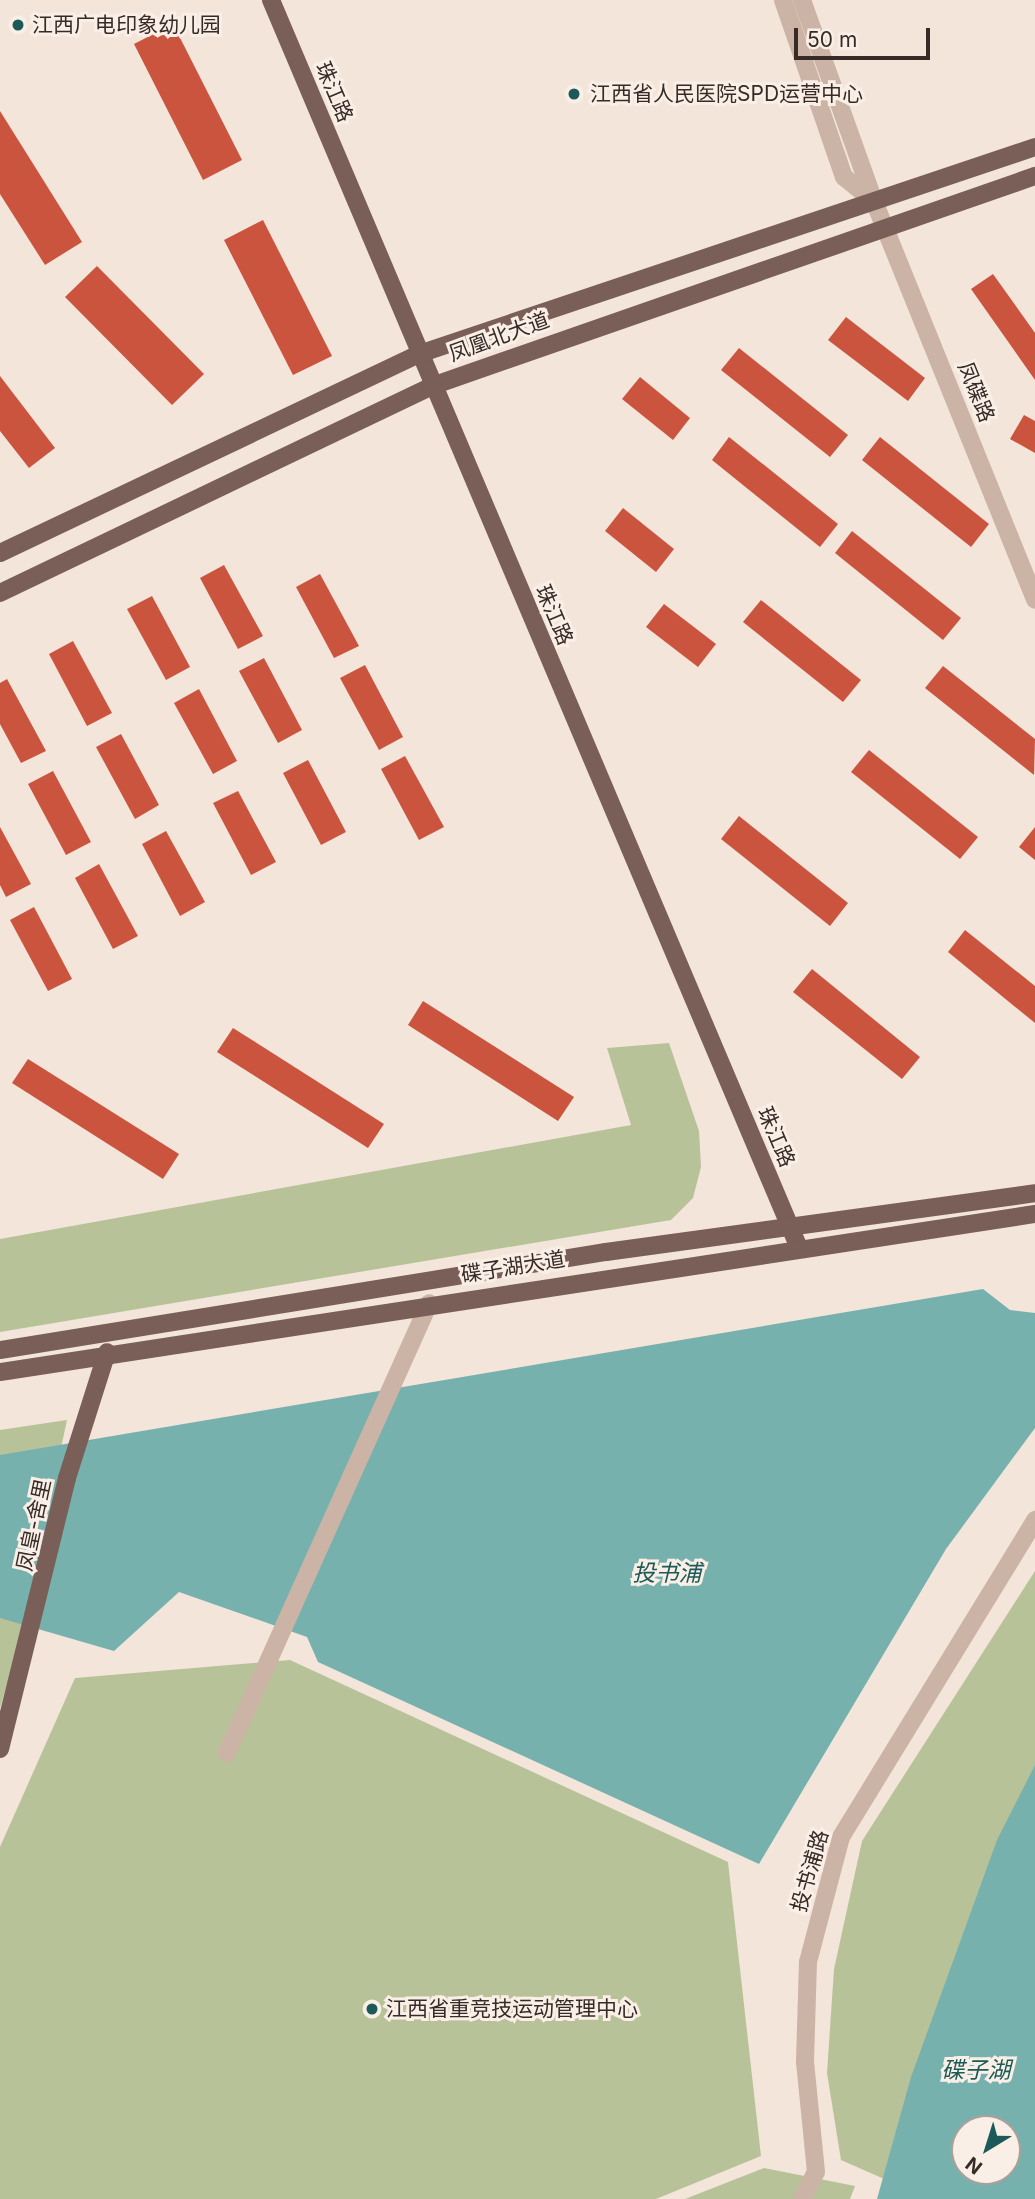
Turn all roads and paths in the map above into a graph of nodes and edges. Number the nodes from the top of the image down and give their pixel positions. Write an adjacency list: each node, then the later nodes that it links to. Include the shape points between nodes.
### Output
1 (271, 0): 8 (main road, 珠江路)
2 (783, 0): 6 (street, 凤碟路, via 844,177)
3 (802, 0): 6 (street, 凤碟路)
4 (1035, 147): 6 (main road, 凤凰北大道)
5 (1035, 176): 7 (main road, 凤凰北大道)
6 (874, 201): 7 (street, 凤碟路); 8 (main road, 凤凰北大道)
7 (885, 227): 9 (main road, 凤凰北大道); 12 (street, 凤碟路)
8 (419, 354): 9 (main road, 珠江路); 10 (main road, 凤凰北大道)
9 (432, 386): 11 (main road, 凤凰北大道); 15 (main road, 珠江路)
10 (0, 553)
11 (0, 593)
12 (1035, 600)
13 (1035, 1193): 15 (main road, 碟子湖大道)
14 (1035, 1214): 16 (main road, 碟子湖大道)
15 (789, 1227): 16 (main road, 珠江路); 18 (main road, 碟子湖大道)
16 (797, 1246): 17 (main road, 碟子湖大道)
17 (429, 1303): 19 (main road, 碟子湖大道); 23 (street)
18 (0, 1350)
19 (107, 1352): 20 (main road, 碟子湖大道); 22 (main road, 凤皇-舍里, via 67,1478)
20 (0, 1372)
21 (1035, 1520): 24 (street, 投书浦路, via 841,1837 808,1962 805,2062 816,2172)
22 (0, 1749)
23 (227, 1753)
24 (802, 2199)

